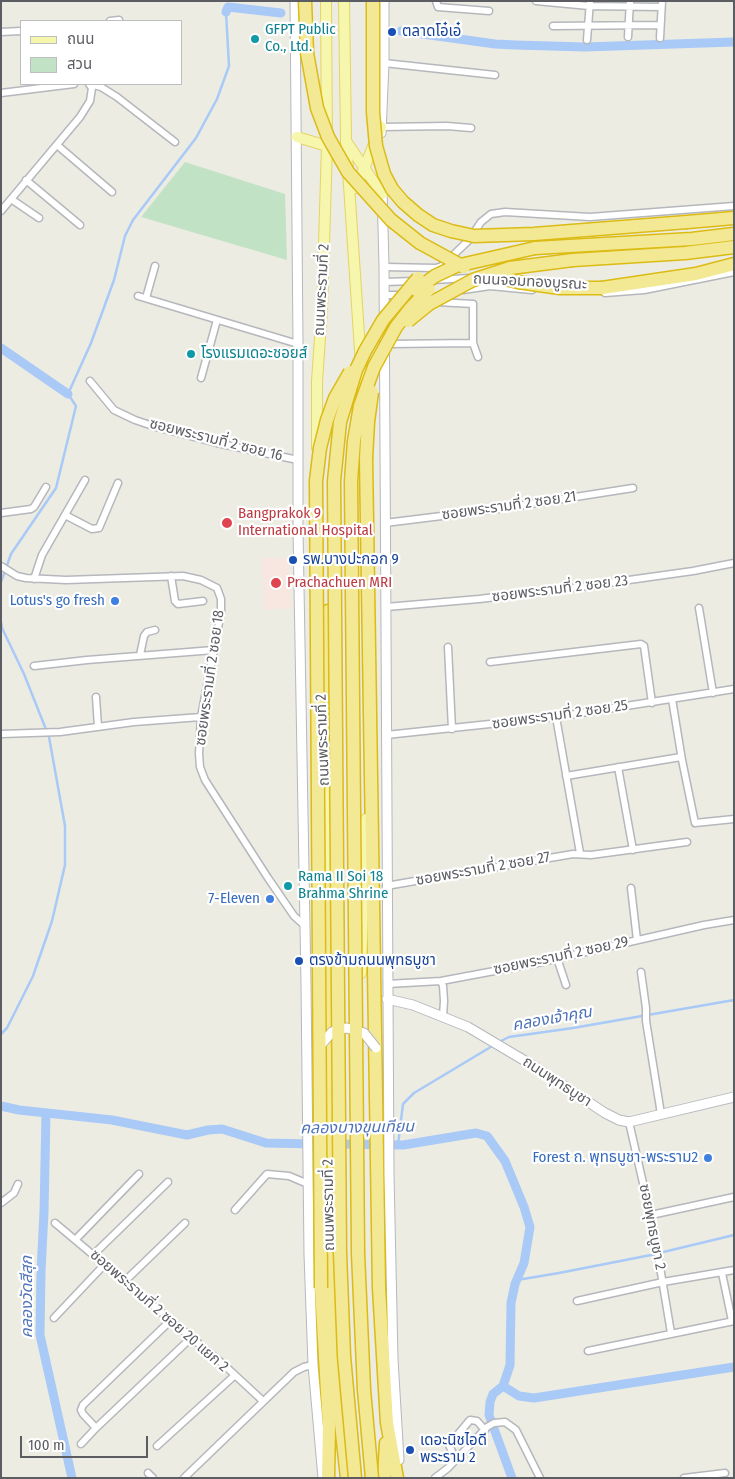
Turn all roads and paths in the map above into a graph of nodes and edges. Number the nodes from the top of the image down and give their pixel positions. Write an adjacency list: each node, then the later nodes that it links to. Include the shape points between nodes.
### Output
1 (295, 1): 30 (main road, ถนนพระรามที่ 2)
2 (305, 1): 49 (highway, bridge, via 310,78 328,137 348,172 371,199 420,243 483,274 560,288 602,288 696,274)
3 (326, 1): 34 (main road, ถนนพระรามที่ 2)
4 (344, 1): 31 (main road, ถนนพระรามที่ 2)
5 (373, 1): 44 (highway, bridge, via 376,146 392,189 403,202 433,225 474,236)
6 (384, 1): 22 (main road)
7 (436, 1): 12 (street, via 438,7)
8 (536, 1): 9 (street)
9 (589, 4): 10 (street); 13 (street)
10 (630, 4): 11 (street); 14 (street)
11 (662, 4): 15 (street)
12 (489, 11)
13 (588, 25): 14 (street); 16 (street); 21 (street)
14 (629, 25): 15 (street); 19 (street)
15 (660, 25): 20 (street)
16 (553, 26)
17 (20, 30): 18 (street)
18 (1, 32)
19 (628, 37)
20 (660, 38)
21 (587, 40)
22 (384, 63): 23 (street); 28 (main road)
23 (495, 75)
24 (66, 85): 27 (street)
25 (90, 85): 33 (street, via 90,101)
26 (94, 85): 32 (street, via 117,97)
27 (1, 93)
28 (381, 127): 29 (street); 35 (main road); 38 (main road)
29 (471, 128)
30 (297, 137): 34 (main road); 63 (main road, ถนนพระรามที่ 2)
31 (346, 140): 35 (main road); 40 (main road, ถนนพระรามที่ 2)
32 (175, 142)
33 (57, 145): 36 (street); 37 (street)
34 (327, 146): 112 (main road, ถนนพระรามที่ 2, via 317,414 317,607 325,790)
35 (364, 167): 38 (main road); 40 (main road)
36 (26, 180): 39 (street); 45 (street)
37 (112, 192)
38 (382, 194): 51 (main road)
39 (11, 199): 42 (street); 43 (street)
40 (350, 204): 114 (main road, ถนนพระรามที่ 2, via 366,462 367,759)
41 (734, 206): 51 (street, via 590,217 491,214 442,266)
42 (1, 211)
43 (39, 218)
44 (734, 218)
45 (80, 225)
46 (734, 234): 112 (highway, bridge, via 534,248 456,266 435,276 386,315 358,352 346,374 335,408 328,449 328,611 335,831)
47 (734, 247): 114 (highway, bridge, via 573,260 510,268 473,280 429,304 411,319 395,336 375,368 361,406 355,452)
48 (734, 259): 54 (street, ถนนจอมทองบูรณะ, via 624,282 582,286 487,278)
49 (734, 264)
50 (155, 266): 58 (street)
51 (384, 268): 54 (main road)
52 (734, 272): 56 (street, ถนนจอมทองบูรณะ, via 644,290 609,293 569,294 490,286)
53 (418, 278): 61 (highway, bridge, via 393,307)
54 (384, 282): 55 (main road)
55 (384, 295): 56 (street); 61 (main road)
56 (428, 295): 60 (highway, bridge, via 410,309); 61 (street); 62 (street, via 439,302 473,304)
57 (138, 296): 58 (street)
58 (146, 298): 59 (street)
59 (218, 320): 63 (street); 65 (street)
60 (396, 327): 121 (highway, bridge, via 374,384 367,437); 166 (highway, bridge, via 374,367 360,406 352,459 350,507 358,1253 364,1390)
61 (381, 339): 62 (street); 74 (main road); 120 (highway, bridge, via 348,375 333,404 323,432 318,464); 165 (highway, bridge, via 356,370 342,414 333,507 340,1254 344,1364)
62 (473, 342): 64 (street)
63 (298, 344): 67 (main road, ถนนพระรามที่ 2)
64 (478, 357)
65 (201, 378)
66 (90, 381): 67 (street, ซอยพระรามที่ 2 ซอย 16, via 114,410 156,428)
67 (298, 460): 109 (main road, ถนนพระรามที่ 2)
68 (85, 480): 73 (street)
69 (118, 483): 73 (street, via 99,528)
70 (46, 487): 72 (street, via 31,509)
71 (632, 488): 74 (street, ซอยพระรามที่ 2 ซอย 21)
72 (1, 513)
73 (64, 515): 78 (street, via 42,555)
74 (385, 523): 80 (main road)
75 (734, 563): 80 (street, ซอยพระรามที่ 2 ซอย 23, via 572,588)
76 (1, 566): 78 (street, ซอยพระรามที่ 2 ซอย 18, via 17,576)
77 (171, 576): 78 (street, ซอยพระรามที่ 2 ซอย 18); 79 (street, via 178,604); 84 (street, ซอยพระรามที่ 2 ซอย 18, via 201,580 216,588 221,599 221,612)
78 (34, 579)
79 (203, 601)
80 (386, 607): 98 (main road)
81 (699, 608): 89 (street)
82 (155, 630): 85 (street, via 144,636)
83 (448, 647): 96 (street)
84 (214, 650): 85 (street); 93 (street, ซอยพระรามที่ 2 ซอย 18)
85 (140, 656): 87 (street)
86 (490, 662): 92 (street, via 641,644 644,646)
87 (34, 666)
88 (734, 689): 89 (street, ซอยพระรามที่ 2 ซอย 25)
89 (713, 693): 91 (street, ซอยพระรามที่ 2 ซอย 25)
90 (96, 697): 95 (street)
91 (672, 699): 92 (street, ซอยพระรามที่ 2 ซอย 25); 99 (street)
92 (652, 703): 94 (street, ซอยพระรามที่ 2 ซอย 25)
93 (201, 717): 95 (street); 109 (street, ซอยพระรามที่ 2 ซอย 18, via 199,754 205,780 294,916)
94 (556, 717): 96 (street, ซอยพระรามที่ 2 ซอย 25); 101 (street)
95 (98, 727): 97 (street, via 43,734)
96 (452, 729): 98 (street, ซอยพระรามที่ 2 ซอย 25)
97 (1, 734)
98 (386, 735): 106 (main road)
99 (681, 756): 100 (street); 102 (street, via 695,823)
100 (618, 766): 101 (street); 104 (street)
101 (566, 776): 105 (street)
102 (734, 818)
103 (687, 842): 104 (street, ซอยพระรามที่ 2 ซอย 27)
104 (633, 850): 105 (street, ซอยพระรามที่ 2 ซอย 27, via 591,855)
105 (580, 853): 106 (street, ซอยพระรามที่ 2 ซอย 27)
106 (386, 886): 116 (main road)
107 (631, 888): 110 (street)
108 (734, 920): 110 (street, ซอยพระรามที่ 2 ซอย 29)
109 (305, 926): 126 (main road, ถนนพระรามที่ 2)
110 (637, 940): 111 (street, ซอยพระรามที่ 2 ซอย 29)
111 (558, 958): 115 (street, ซอยพระรามที่ 2 ซอย 29); 117 (street)
112 (326, 969): 164 (highway, ถนนพระรามที่ 2, via 328,1209 335,1368)
113 (641, 972): 123 (street)
114 (361, 973): 167 (highway, ถนนพระรามที่ 2, via 368,1368)
115 (441, 982): 116 (street, ซอยพระรามที่ 2 ซอย 29); 119 (street)
116 (387, 984): 118 (main road)
117 (566, 985)
118 (387, 998): 119 (main road, ถนนพุทธบูชา); 169 (main road, via 392,1350)
119 (443, 1016): 124 (main road, ถนนพุทธบูชา, via 508,1049 605,1113)
120 (319, 1047): 121 (main road, bridge, via 332,1032 347,1028 364,1033); 153 (highway, bridge, via 321,1288)
121 (376, 1048): 152 (highway, via 379,1288)
122 (734, 1097): 123 (main road)
123 (661, 1114): 124 (main road)
124 (629, 1122): 132 (street, ซอยพุทธบูชา 2)
125 (139, 1174): 135 (street)
126 (308, 1180): 131 (street, via 267,1174); 149 (main road, ถนนพระรามที่ 2)
127 (168, 1182): 136 (street)
128 (18, 1184): 130 (street)
129 (734, 1197): 132 (street)
130 (1, 1203)
131 (235, 1210)
132 (651, 1215): 141 (street, ซอยพุทธบูชา 2)
133 (55, 1222): 135 (street, ซอยพระรามที่ 2 ซอย 20 แยก 2)
134 (185, 1223): 140 (street)
135 (76, 1239): 136 (street, ซอยพระรามที่ 2 ซอย 20 แยก 2)
136 (93, 1255): 137 (street, ซอยพระรามที่ 2 ซอย 20 แยก 2)
137 (104, 1265): 140 (street, ซอยพระรามที่ 2 ซอย 20 แยก 2); 143 (street)
138 (734, 1270): 139 (street)
139 (722, 1273): 141 (street); 145 (street)
140 (126, 1281): 144 (street, ซอยพระรามที่ 2 ซอย 20 แยก 2)
141 (663, 1282): 142 (street); 146 (street, ซอยพุทธบูชา 2)
142 (577, 1301)
143 (54, 1318)
144 (171, 1320): 147 (street, ซอยพระรามที่ 2 ซอย 20 แยก 2); 154 (street, via 82,1405 83,1414)
145 (733, 1321): 146 (street)
146 (671, 1333): 148 (street)
147 (192, 1338): 150 (street, ซอยพระรามที่ 2 ซอย 20 แยก 2); 154 (street)
148 (588, 1351)
149 (313, 1365): 151 (street, via 294,1372); 161 (main road, ถนนพระรามที่ 2)
150 (234, 1376): 151 (street, ซอยพระรามที่ 2 ซอย 20 แยก 2); 157 (street)
151 (263, 1401): 160 (street)
152 (387, 1423): 168 (highway); 169 (highway)
153 (329, 1426): 162 (highway); 163 (highway)
154 (96, 1428): 156 (street)
155 (486, 1429): 158 (street); 158 (street, via 477,1421 470,1420 449,1445); 171 (street, via 494,1423 505,1422 516,1430)
156 (81, 1444)
157 (157, 1446)
158 (456, 1460): 170 (street)
159 (725, 1473): 172 (street)
160 (184, 1478)
161 (323, 1478)
162 (328, 1478)
163 (342, 1478)
164 (347, 1478)
165 (355, 1478)
166 (372, 1478)
167 (377, 1478)
168 (384, 1478)
169 (399, 1478)
170 (435, 1478)
171 (540, 1478)
172 (684, 1478)

